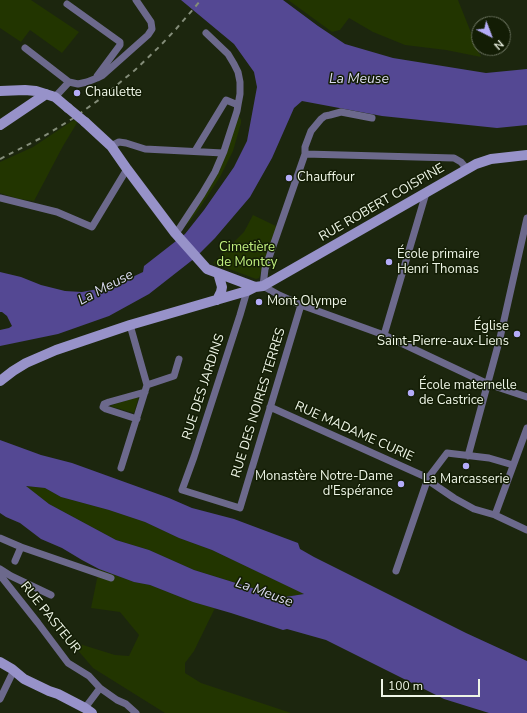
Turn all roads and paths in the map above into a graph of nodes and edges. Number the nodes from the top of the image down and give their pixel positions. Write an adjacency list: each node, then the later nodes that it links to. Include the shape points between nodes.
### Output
1 (136, 0): 5 (street, via 151,22 152,29 148,36)
2 (67, 4): 5 (street, via 120,42)
3 (206, 34): 9 (street, via 228,54 238,72)
4 (25, 48): 6 (street)
5 (97, 78): 6 (street, via 78,84)
6 (69, 82): 8 (street)
7 (0, 91): 8 (street, via 36,91)
8 (50, 96): 11 (street); 12 (street, bridge, via 68,108)
9 (238, 105): 13 (street, via 226,100); 14 (street)
10 (372, 118): 15 (street, RUE DES JARDINS, via 341,112 325,116 311,131)
11 (0, 125)
12 (111, 146): 13 (street, via 119,142 145,149); 17 (street)
13 (195, 151): 14 (street)
14 (223, 153): 22 (street, via 215,172)
15 (305, 154): 18 (street, via 454,158); 24 (street, RUE DES JARDINS, via 266,269)
16 (527, 155): 18 (street, RUE ROBERT COISPINE, via 491,159)
17 (127, 169): 20 (street, via 92,227 57,212); 22 (street)
18 (467, 169): 19 (street, RUE ROBERT COISPINE)
19 (426, 193): 24 (street, RUE ROBERT COISPINE); 28 (street)
20 (0, 198)
21 (527, 218): 31 (street)
22 (176, 234): 23 (street, via 207,269)
23 (218, 273): 24 (street); 25 (street, via 222,287)
24 (255, 288): 25 (street, RUE ROBERT COISPINE); 26 (street); 41 (street, RUE DES JARDINS, via 240,315 182,490)
25 (217, 300): 27 (street, RUE ROBERT COISPINE)
26 (301, 305): 28 (street); 34 (street, RUE DES NOIRES TERRES)
27 (130, 325): 30 (street, RUE ROBERT COISPINE, via 26,363); 32 (street)
28 (384, 335): 31 (street)
29 (179, 359): 32 (street, via 174,376)
30 (0, 382)
31 (488, 384): 33 (street); 37 (street)
32 (146, 389): 35 (street); 35 (street, via 104,404 103,407 106,409)
33 (527, 396)
34 (270, 407): 40 (street, RUE MADAME CURIE); 41 (street, RUE DES NOIRES TERRES)
35 (136, 419): 39 (street)
36 (527, 428): 38 (street)
37 (468, 456): 38 (street, via 490,458); 40 (street, via 447,453)
38 (513, 465): 42 (street)
39 (121, 468)
40 (428, 478): 42 (street, RUE MADAME CURIE, via 454,498 474,509); 48 (street)
41 (240, 508)
42 (495, 515): 43 (street, RUE MADAME CURIE)
43 (527, 530)
44 (0, 538): 45 (street)
45 (21, 547): 46 (street); 50 (street)
46 (15, 561)
47 (0, 569): 51 (street)
48 (396, 571)
49 (0, 576): 54 (street, RUE PASTEUR, via 68,663 88,676)
50 (111, 578)
51 (51, 594)
52 (0, 662): 53 (street)
53 (14, 670): 55 (street); 56 (street, via 24,679)
54 (100, 688): 56 (street); 57 (street, RUE PASTEUR)
55 (0, 699)
56 (89, 711)
57 (136, 713)

